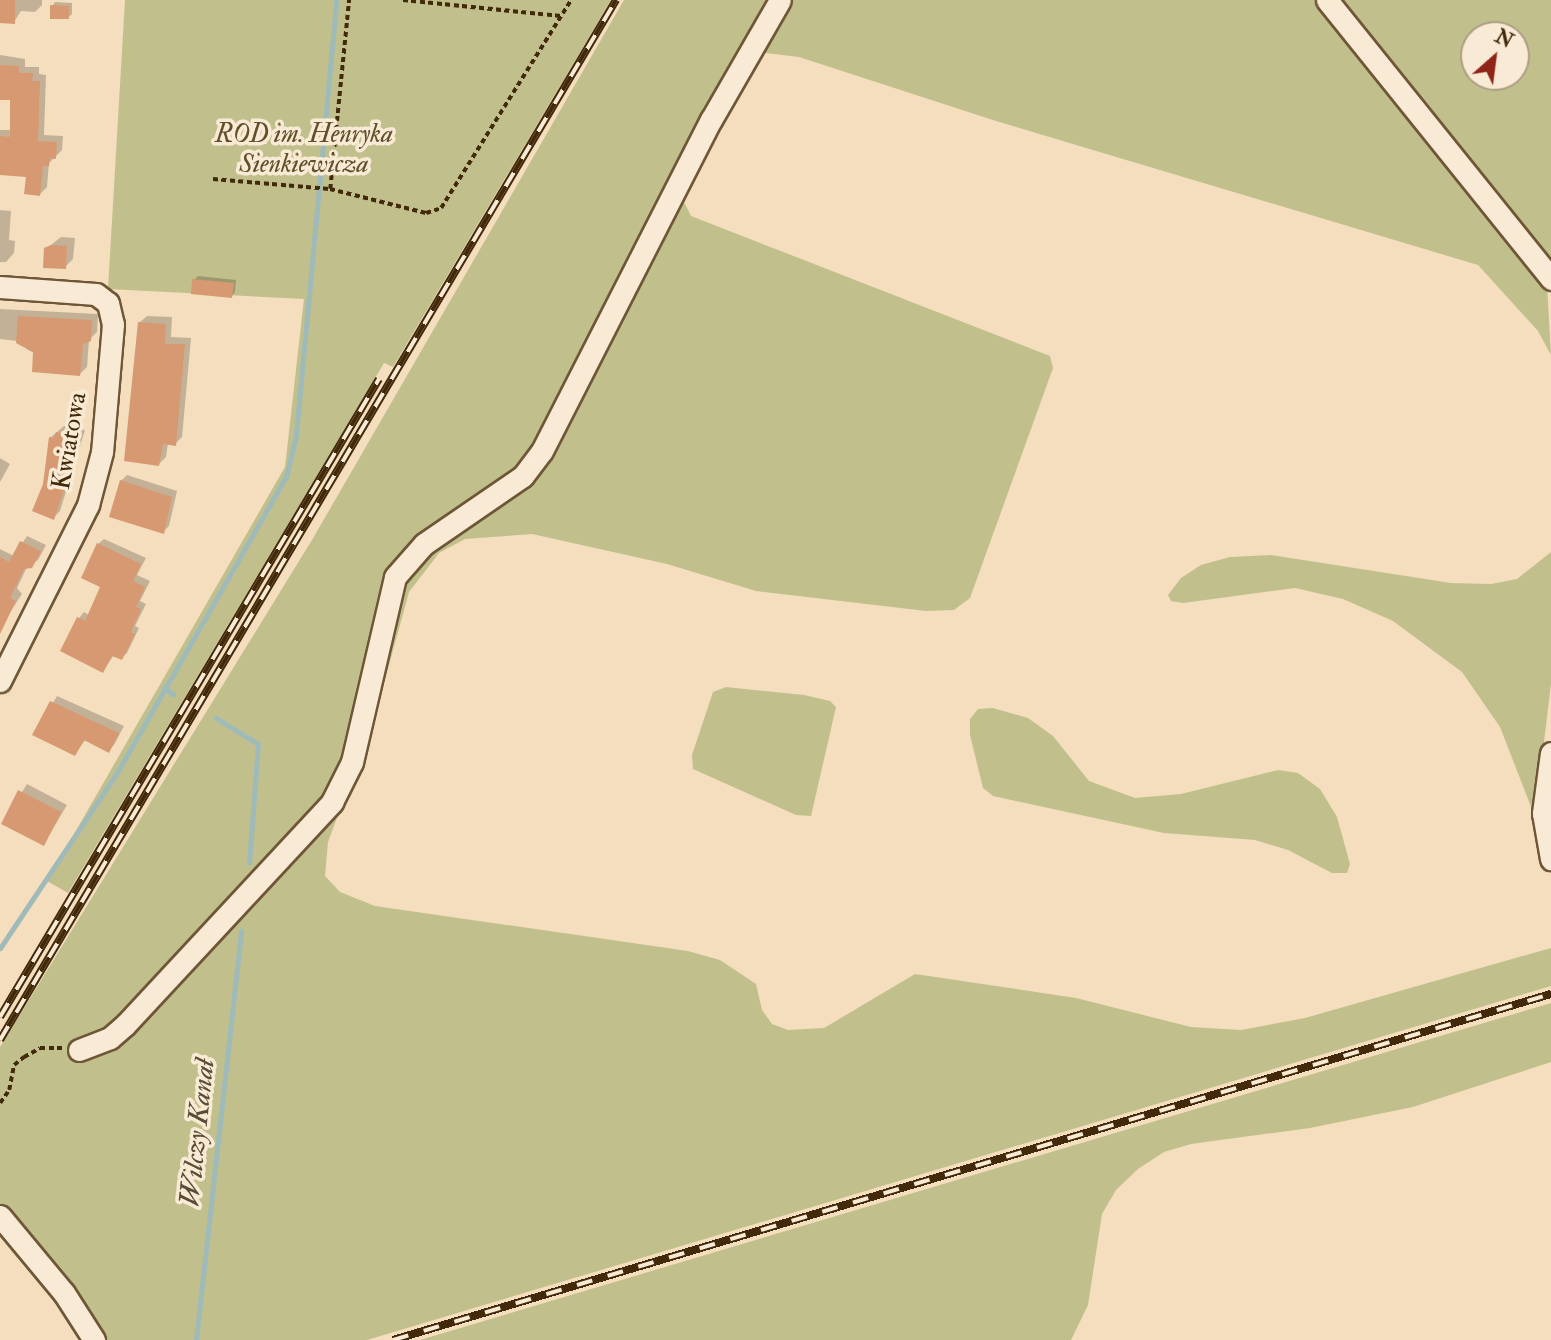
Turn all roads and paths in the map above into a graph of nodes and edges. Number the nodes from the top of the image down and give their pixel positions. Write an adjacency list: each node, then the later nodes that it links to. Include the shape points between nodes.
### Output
1 (349, 0): 8 (path)
2 (403, 0): 6 (path)
3 (571, 0): 6 (path)
4 (780, 0): 14 (street, via 711,120 542,451 523,475 424,544 395,577 352,762 332,802 126,1024 110,1038)
5 (1327, 0): 9 (street)
6 (562, 16): 8 (path, via 441,208 426,213)
7 (213, 179): 8 (path)
8 (327, 188)
9 (1551, 279)
10 (0, 287): 11 (street, Kwiatowa, via 96,294 108,303 113,324 105,432 88,505)
11 (0, 681)
12 (1551, 753): 13 (street, via 1543,813)
13 (1551, 859)
14 (79, 1050): 15 (path, via 40,1048 24,1056 14,1065 9,1090)
15 (0, 1102)
16 (0, 1216): 17 (street, via 64,1293)
17 (94, 1340)

